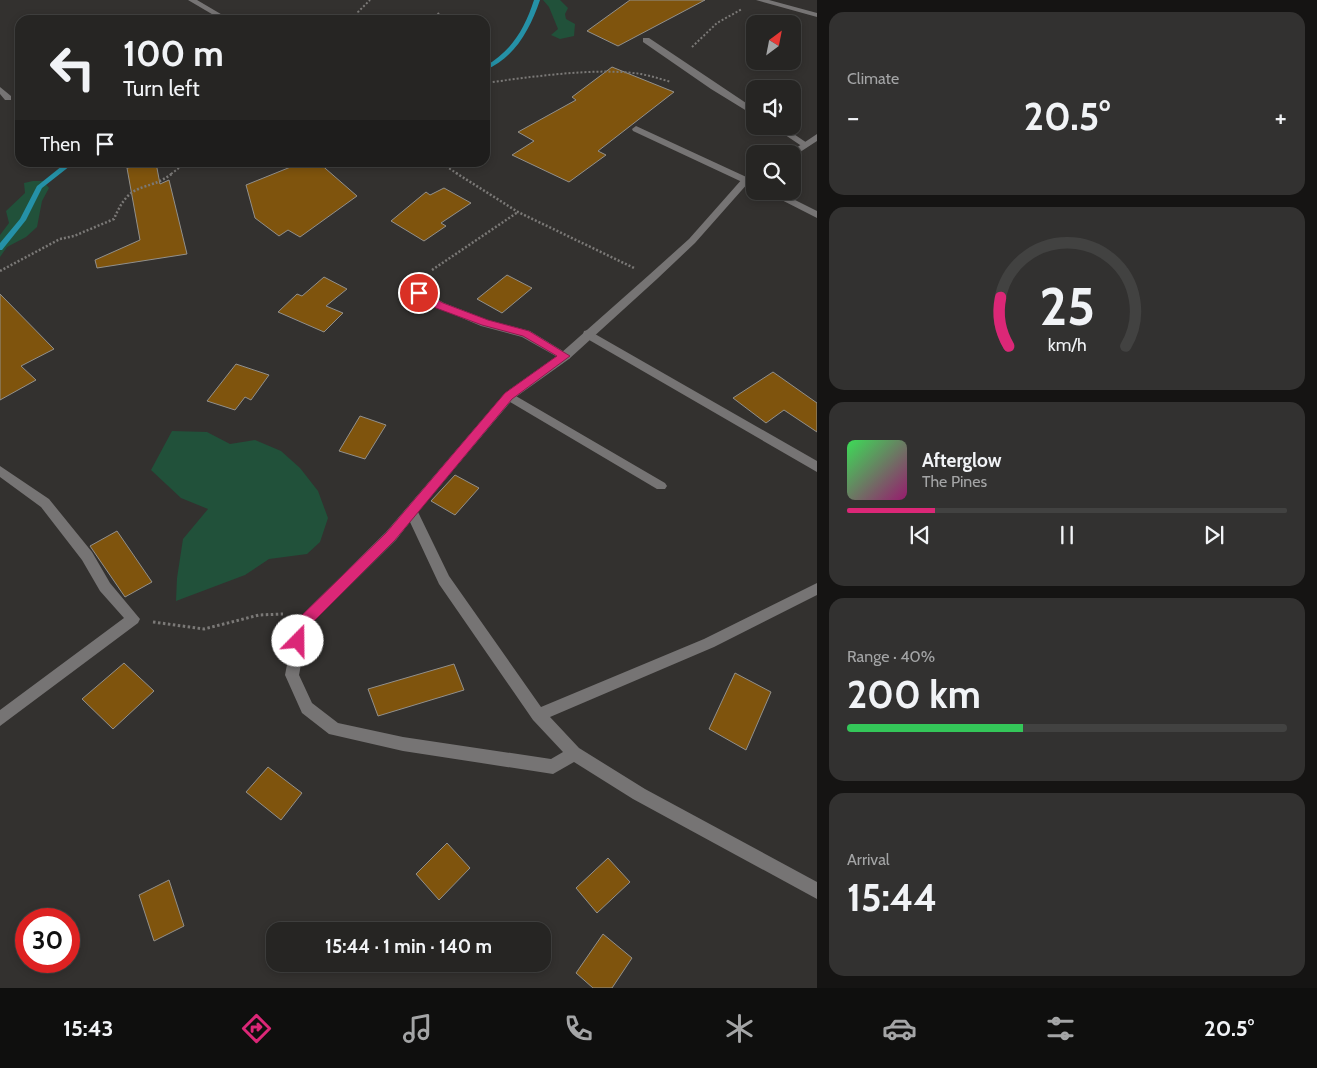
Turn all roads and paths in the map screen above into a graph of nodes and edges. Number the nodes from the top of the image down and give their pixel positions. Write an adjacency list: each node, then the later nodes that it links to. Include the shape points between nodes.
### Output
1 (370, 0): 6 (path)
2 (760, 0): 7 (street)
3 (195, 1): 5 (street)
4 (747, 6): 9 (path, via 717,23)
5 (219, 15)
6 (357, 15)
7 (817, 15)
8 (646, 40): 9 (street)
9 (677, 61): 14 (street)
10 (490, 82): 11 (path, via 593,73 641,74)
11 (679, 84)
12 (0, 89): 13 (street)
13 (8, 98)
14 (746, 108)
15 (636, 129): 22 (street)
16 (790, 135): 18 (street)
17 (817, 137): 18 (street)
18 (806, 145): 19 (street)
19 (801, 148)
20 (180, 167): 27 (path, via 129,193 114,219 74,236 60,238)
21 (447, 167): 25 (path)
22 (746, 177)
23 (746, 186): 28 (street)
24 (787, 200): 26 (street)
25 (518, 212): 28 (path); 29 (path, via 438,264)
26 (817, 215)
27 (0, 270)
28 (653, 277): 30 (street)
29 (418, 282): 31 (street, via 419,293 440,305 526,334)
30 (588, 334): 31 (street); 33 (street)
31 (565, 356): 32 (street)
32 (509, 396): 35 (street); 36 (street)
33 (817, 467)
34 (0, 471): 38 (street, via 46,503 87,556 104,587)
35 (661, 486)
36 (412, 512): 39 (street); 40 (street, via 444,580)
37 (817, 589): 40 (street, via 709,643)
38 (133, 619): 39 (path, via 204,628 259,615 285,614); 41 (street)
39 (302, 624): 42 (street, via 292,675 308,708 334,728 403,744 553,767)
40 (538, 715): 42 (street)
41 (0, 719)
42 (574, 753): 43 (street, via 639,794)
43 (817, 891)

